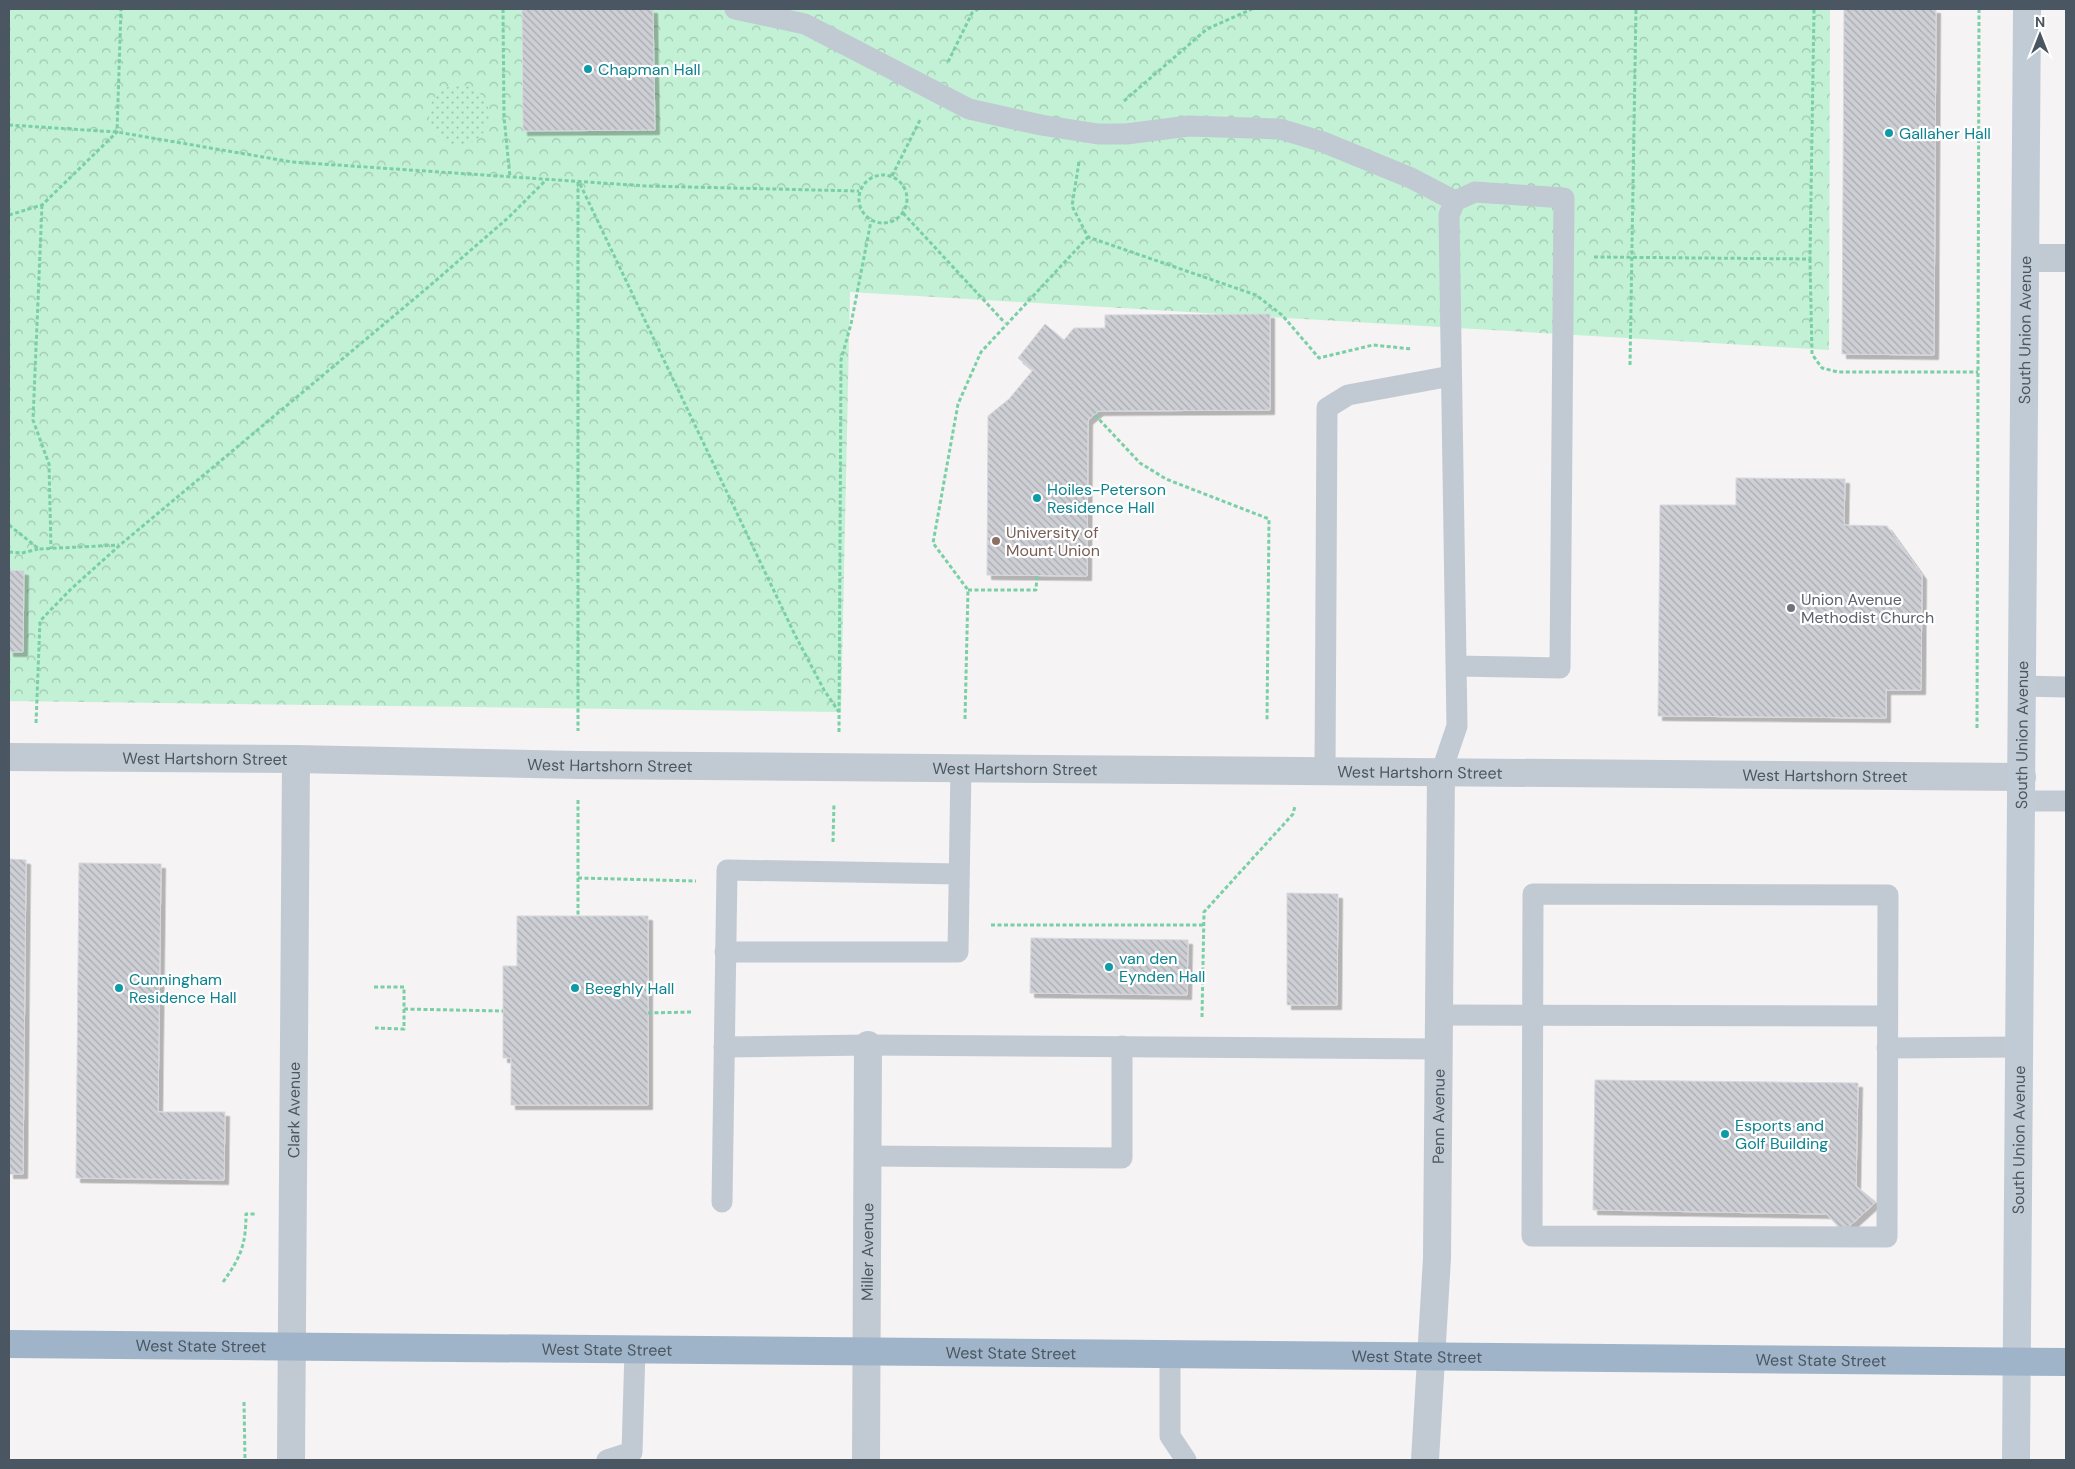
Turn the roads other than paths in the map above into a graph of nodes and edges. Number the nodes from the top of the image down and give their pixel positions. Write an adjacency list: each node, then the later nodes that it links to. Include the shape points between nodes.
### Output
1 (735, 9): 3 (lane, via 806,24 969,109 1098,134 1189,126 1280,129 1332,145 1411,178)
2 (2027, 9): 4 (main road, South Union Avenue)
3 (1455, 201): 6 (lane, via 1449,216); 7 (lane, via 1476,192 1564,198 1560,668)
4 (2026, 258): 5 (street); 8 (main road, South Union Avenue)
5 (2066, 258)
6 (1451, 376): 7 (lane); 13 (lane, via 1348,395 1327,408)
7 (1456, 666): 14 (lane, via 1457,726)
8 (2022, 686): 9 (lane); 15 (main road, South Union Avenue)
9 (2066, 687)
10 (21, 758): 11 (street, West Hartshorn Street)
11 (296, 759): 12 (street, West Hartshorn Street, via 578,765); 31 (street, Clark Avenue)
12 (961, 767): 13 (street, West Hartshorn Street); 17 (lane)
13 (1314, 771): 14 (street, West Hartshorn Street)
14 (1441, 773): 15 (street, West Hartshorn Street); 19 (street, Penn Avenue)
15 (2022, 789): 16 (lane); 25 (main road, South Union Avenue)
16 (2066, 801)
17 (959, 874): 18 (lane, via 958,952); 18 (lane, via 727,870)
18 (725, 952): 24 (lane)
19 (1439, 1015): 20 (lane); 27 (street, Penn Avenue)
20 (1533, 1015): 21 (lane); 21 (lane, via 1533,894 1562,894 1888,895); 26 (lane, via 1532,1236 1887,1237)
21 (1887, 1016): 26 (lane)
22 (868, 1045): 23 (lane); 24 (lane); 28 (street, Miller Avenue)
23 (1122, 1046): 27 (lane); 28 (lane, via 1122,1158)
24 (724, 1047): 29 (lane)
25 (2018, 1047): 26 (lane); 36 (main road, South Union Avenue)
26 (1887, 1048)
27 (1439, 1049): 35 (street, Penn Avenue, via 1437,1258)
28 (868, 1156): 33 (street, Miller Avenue)
29 (722, 1202)
30 (9, 1344): 31 (highway, West State Street)
31 (291, 1346): 32 (highway, West State Street); 39 (street, Clark Avenue)
32 (636, 1350): 33 (highway, West State Street); 40 (lane, via 632,1452)
33 (867, 1352): 34 (highway, West State Street); 41 (street, Miller Avenue)
34 (1170, 1355): 35 (highway, West State Street); 38 (lane)
35 (1432, 1358): 36 (highway, West State Street); 44 (street, Penn Avenue)
36 (2015, 1362): 37 (highway, West State Street); 45 (main road, South Union Avenue)
37 (2066, 1362)
38 (1170, 1436): 42 (lane); 43 (lane)
39 (291, 1460)
40 (607, 1460)
41 (866, 1460)
42 (1164, 1460)
43 (1186, 1460)
44 (1425, 1460)
45 (2016, 1460)

